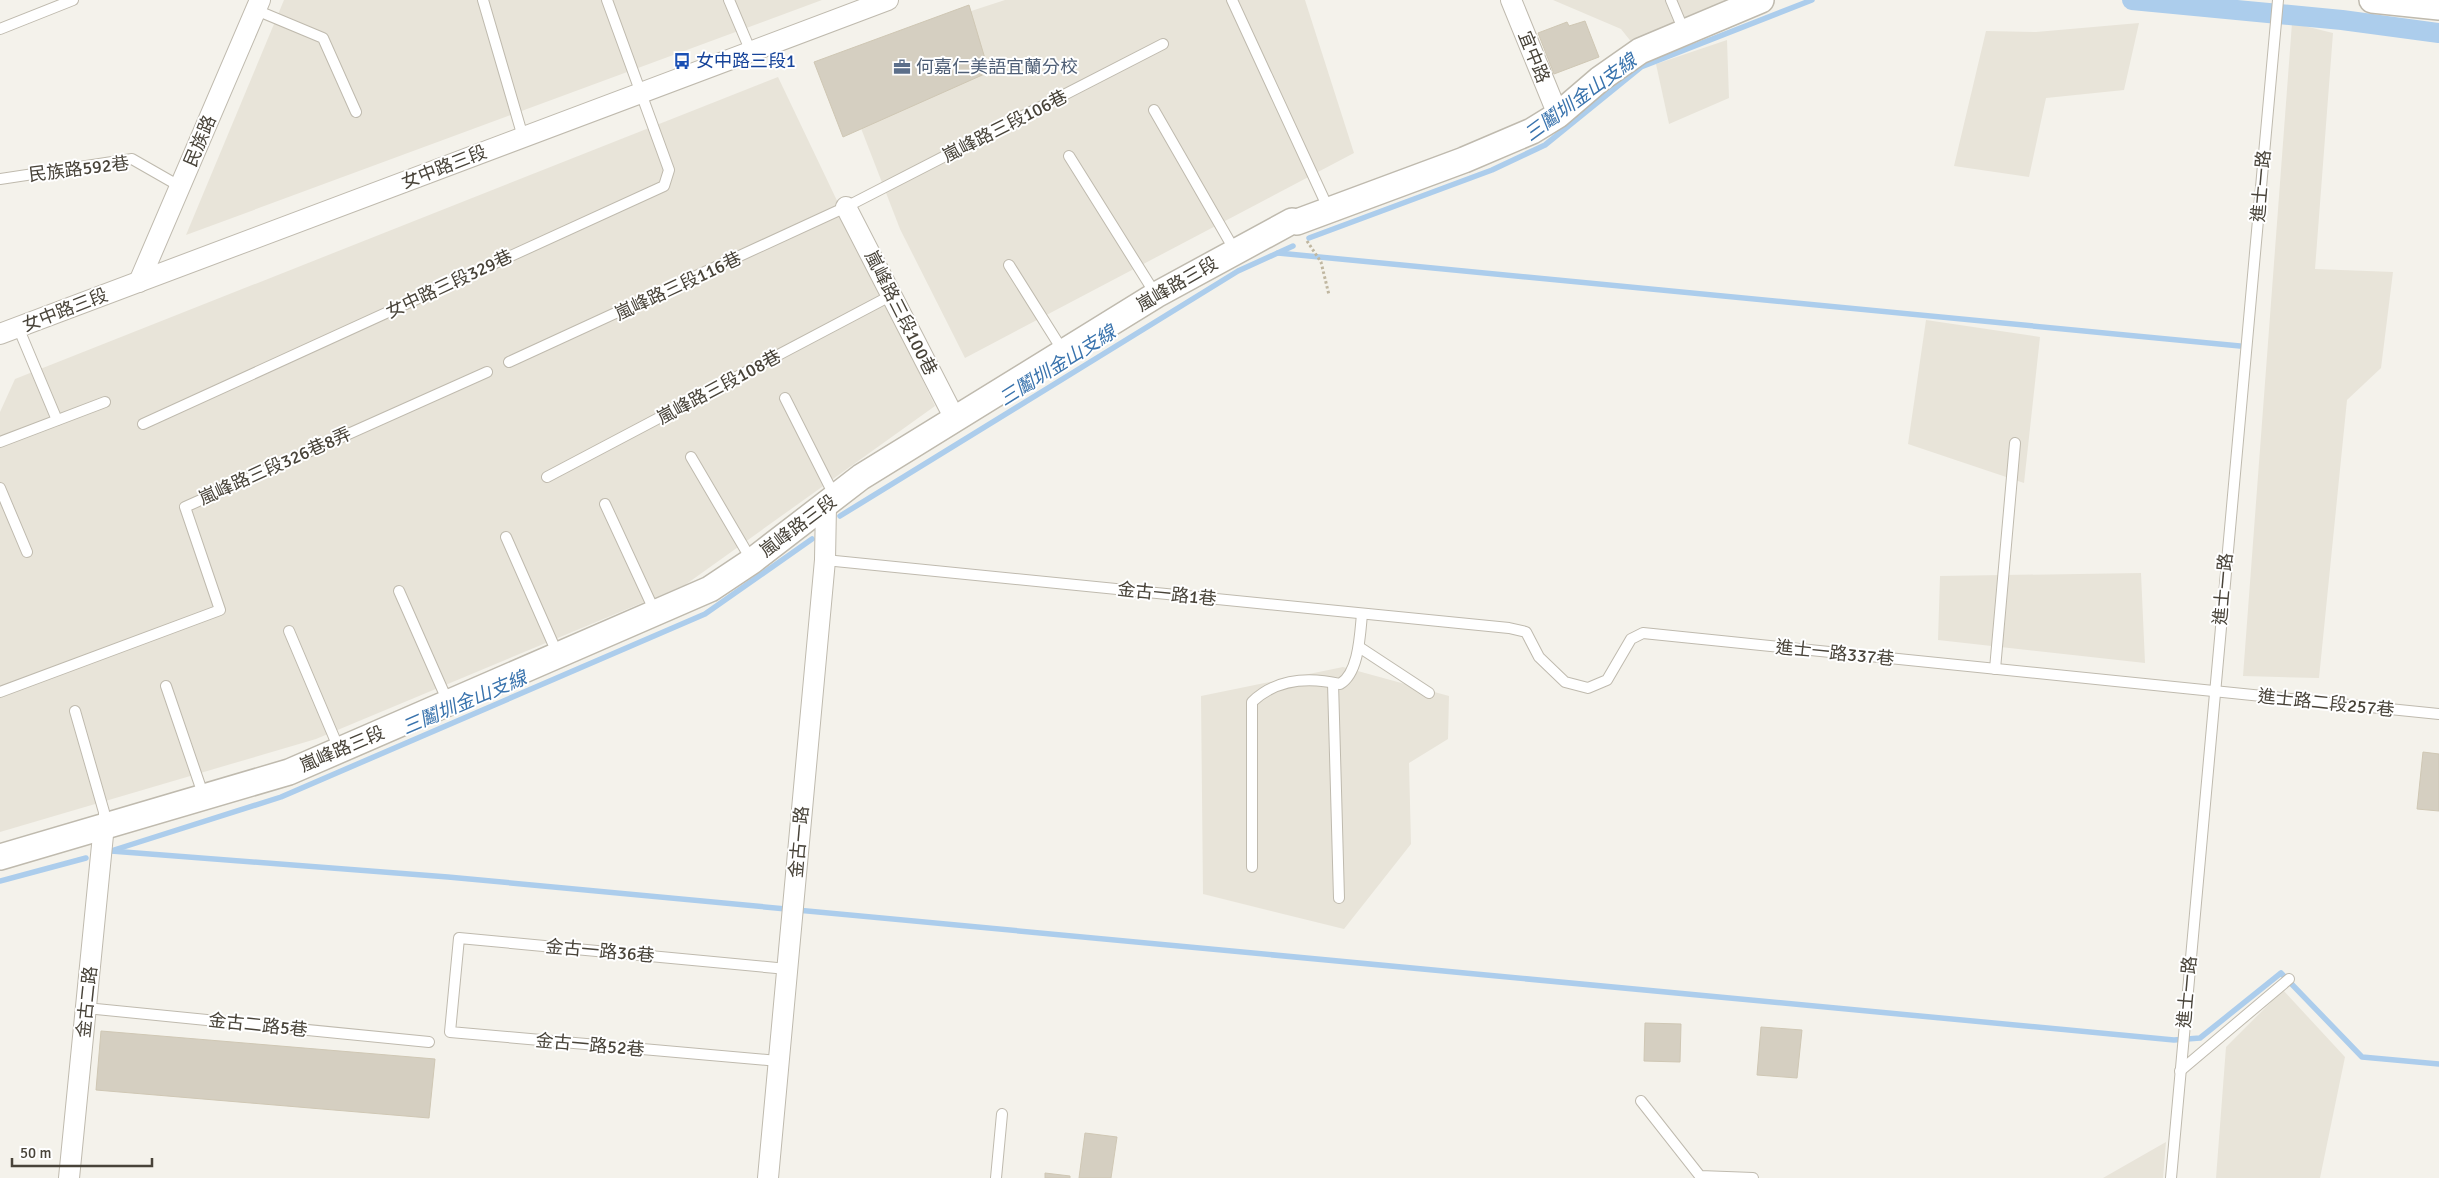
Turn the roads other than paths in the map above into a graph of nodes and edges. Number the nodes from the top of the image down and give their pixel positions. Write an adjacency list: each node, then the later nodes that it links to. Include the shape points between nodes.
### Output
1 (73, 0): 14 (lane)
2 (483, 0): 22 (lane)
3 (607, 0): 18 (lane, 女中路三段329巷)
4 (729, 0): 17 (lane)
5 (888, 0): 17 (street, 女中路三段)
6 (1232, 0): 27 (lane)
7 (1511, 0): 21 (street, 宜中路)
8 (1671, 0): 15 (lane)
9 (1761, 0): 15 (street, 嵐峰路三段)
10 (2278, 0): 64 (lane, 進士一路)
11 (2372, 0): 13 (street)
12 (258, 5): 20 (lane, via 323,38); 25 (street, 民族路)
13 (2439, 7)
14 (0, 29)
15 (1684, 31): 21 (street, 嵐峰路三段, via 1640,51 1600,79)
16 (1163, 44): 26 (lane, 嵐峰路三段106巷)
17 (751, 52): 18 (street, 女中路三段)
18 (640, 92): 22 (street, 女中路三段); 41 (lane, 女中路三段329巷, via 669,170 664,186)
19 (1154, 110): 28 (lane)
20 (356, 112)
21 (1558, 115): 27 (street, 嵐峰路三段, via 1532,131 1473,157)
22 (523, 137): 30 (street, 女中路三段)
23 (1069, 156): 32 (lane)
24 (0, 179): 25 (lane, 民族路592巷, via 132,159)
25 (181, 187): 30 (street, 民族路)
26 (846, 207): 31 (street, 嵐峰路三段100巷); 35 (lane, 嵐峰路三段116巷)
27 (1329, 210): 28 (street, 嵐峰路三段, via 1292,221)
28 (1234, 251): 32 (street, 嵐峰路三段)
29 (1009, 265): 34 (lane)
30 (139, 282): 33 (street, 女中路三段)
31 (892, 295): 39 (street, 嵐峰路三段100巷); 45 (lane, 嵐峰路三段108巷)
32 (1156, 295): 34 (street, 嵐峰路三段)
33 (9, 331): 40 (lane)
34 (1063, 351): 39 (street, 嵐峰路三段)
35 (509, 362)
36 (487, 372): 63 (lane, 嵐峰路三段326巷8弄, via 185,506 220,610)
37 (785, 398): 47 (lane)
38 (105, 402): 40 (lane)
39 (955, 419): 47 (street, 嵐峰路三段, via 861,478)
40 (57, 420): 42 (lane)
41 (143, 424)
42 (0, 442)
43 (2015, 443): 60 (lane)
44 (690, 457): 52 (lane)
45 (547, 478)
46 (0, 488): 50 (lane)
47 (831, 502): 51 (street, 金古一路); 52 (street, 嵐峰路三段)
48 (605, 504): 54 (lane)
49 (506, 537): 59 (lane)
50 (27, 552)
51 (825, 560): 55 (lane, 金古一路1巷); 75 (street, 金古一路)
52 (752, 562): 54 (street, 嵐峰路三段, via 710,589)
53 (398, 591): 66 (lane)
54 (656, 614): 59 (street, 嵐峰路三段)
55 (1362, 614): 56 (lane, 金古一路1巷); 58 (lane)
56 (1510, 628): 60 (lane, 進士一路337巷, via 1526,632 1540,657 1565,682 1588,688 1607,680 1631,638 1643,633)
57 (289, 631): 69 (lane)
58 (1359, 647): 61 (lane, via 1348,680); 65 (lane)
59 (558, 656): 66 (street, 嵐峰路三段)
60 (1995, 669): 64 (lane, 進士一路337巷)
61 (1333, 683): 73 (lane, via 1321,680 1282,683 1262,692 1252,702); 74 (lane)
62 (166, 686): 70 (lane)
63 (0, 692)
64 (2213, 692): 68 (lane, 進士路二段257巷); 81 (lane, 進士一路)
65 (1429, 693)
66 (448, 702): 69 (street, 嵐峰路三段)
67 (75, 710): 71 (lane, via 104,812)
68 (2439, 714)
69 (340, 750): 70 (street, 嵐峰路三段, via 289,772)
70 (204, 798): 71 (street, 嵐峰路三段)
71 (104, 825): 72 (street, 嵐峰路三段); 78 (street, 金古二路)
72 (0, 857)
73 (1252, 867)
74 (1339, 898)
75 (787, 969): 77 (lane, 金古一路36巷, via 459,938); 80 (street, 金古一路)
76 (2289, 978): 81 (lane)
77 (455, 985): 80 (lane, 金古一路52巷, via 450,1032)
78 (86, 1008): 79 (lane, 金古二路5巷); 84 (street, 金古二路)
79 (429, 1042)
80 (778, 1062): 85 (street, 金古一路)
81 (2180, 1071): 88 (lane, 進士一路)
82 (1641, 1100): 87 (lane, via 1700,1176)
83 (1002, 1114): 86 (lane)
84 (69, 1178)
85 (768, 1178)
86 (996, 1178)
87 (1753, 1178)
88 (2170, 1178)

